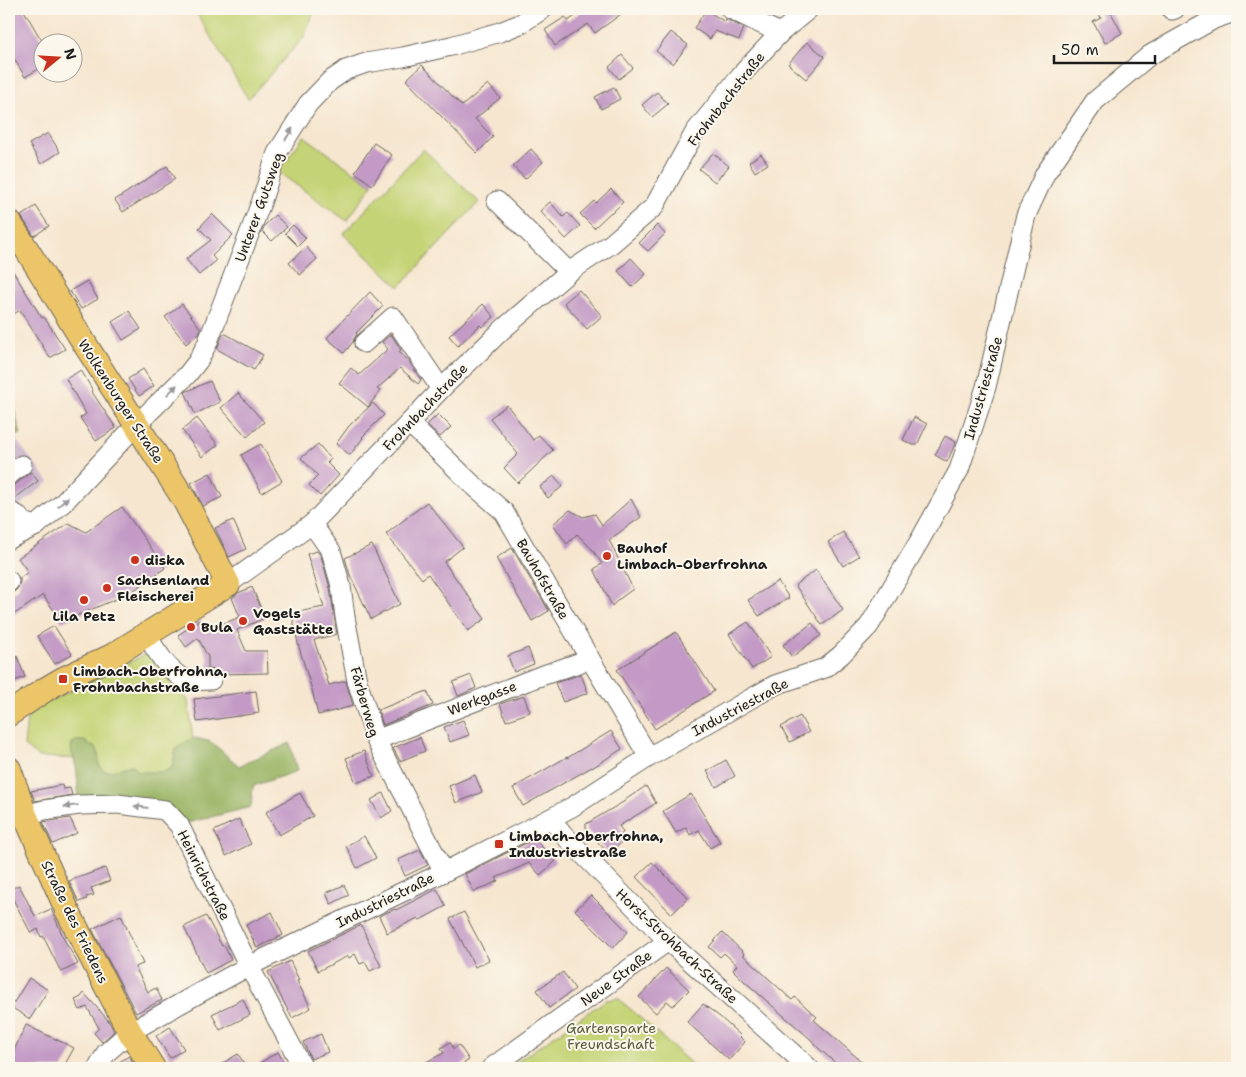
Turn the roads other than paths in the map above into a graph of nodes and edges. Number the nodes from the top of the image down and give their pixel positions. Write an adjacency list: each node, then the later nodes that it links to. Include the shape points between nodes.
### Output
1 (543, 9): 14 (street, Unterer Gutsweg, one-way to 1, via 187,376 198,361 238,266 277,153 308,104 330,80 366,63 451,46 500,32)
2 (730, 9): 7 (street)
3 (809, 9): 7 (street, Frohnbachstraße)
4 (1171, 9): 5 (street)
5 (1175, 9)
6 (1232, 11): 25 (street, Industriestraße, via 1150,55 1095,102 1045,174 1026,215 986,387 959,470 869,626 825,668 775,685)
7 (780, 32): 10 (street, Frohnbachstraße, via 695,132 654,207 611,244)
8 (498, 201): 10 (street)
9 (9, 222): 14 (main road, Wolkenburger Straße)
10 (569, 272): 12 (street, Frohnbachstraße)
11 (364, 343): 12 (street, via 393,317)
12 (441, 389): 13 (street, Frohnbachstraße)
13 (409, 423): 16 (street, Frohnbachstraße); 21 (street, Bauhofstraße, via 504,512)
14 (137, 424): 17 (street, Unterer Gutsweg, one-way to 14, via 64,502); 19 (main road, Wolkenburger Straße, via 184,499)
15 (9, 514): 17 (street, via 11,512 23,522)
16 (312, 524): 19 (street, Frohnbachstraße); 24 (street, Färberweg, via 331,550 341,586 357,681)
17 (36, 526): 18 (street, Unterer Gutsweg)
18 (9, 539)
19 (228, 584): 20 (main road, Frohnbachstraße)
20 (146, 635): 22 (street, via 160,656 183,678); 23 (main road, Frohnbachstraße, via 112,656 63,679)
21 (590, 659): 24 (street, Werkgasse); 25 (street, Bauhofstraße)
22 (211, 680)
23 (9, 714)
24 (376, 740): 29 (street, Färberweg)
25 (649, 757): 28 (street, Industriestraße)
26 (9, 769): 27 (main road, Straße des Friedens)
27 (25, 815): 31 (street, Heinrichstraße, one-way to 27, via 180,825 165,810 118,804 79,805); 32 (main road, Straße des Friedens, via 67,910)
28 (551, 818): 29 (street, Industriestraße); 30 (street, Horst-Strohbach-Straße)
29 (444, 872): 31 (street, Industriestraße)
30 (668, 941): 36 (street, Neue Straße); 37 (street, Horst-Strohbach-Straße)
31 (249, 966): 32 (street, Industriestraße); 35 (street, Heinrichstraße)
32 (130, 1032): 33 (street, Industriestraße, via 106,1053); 34 (main road, Straße des Friedens)
33 (98, 1068)
34 (154, 1068)
35 (303, 1068)
36 (491, 1068)
37 (809, 1068)

